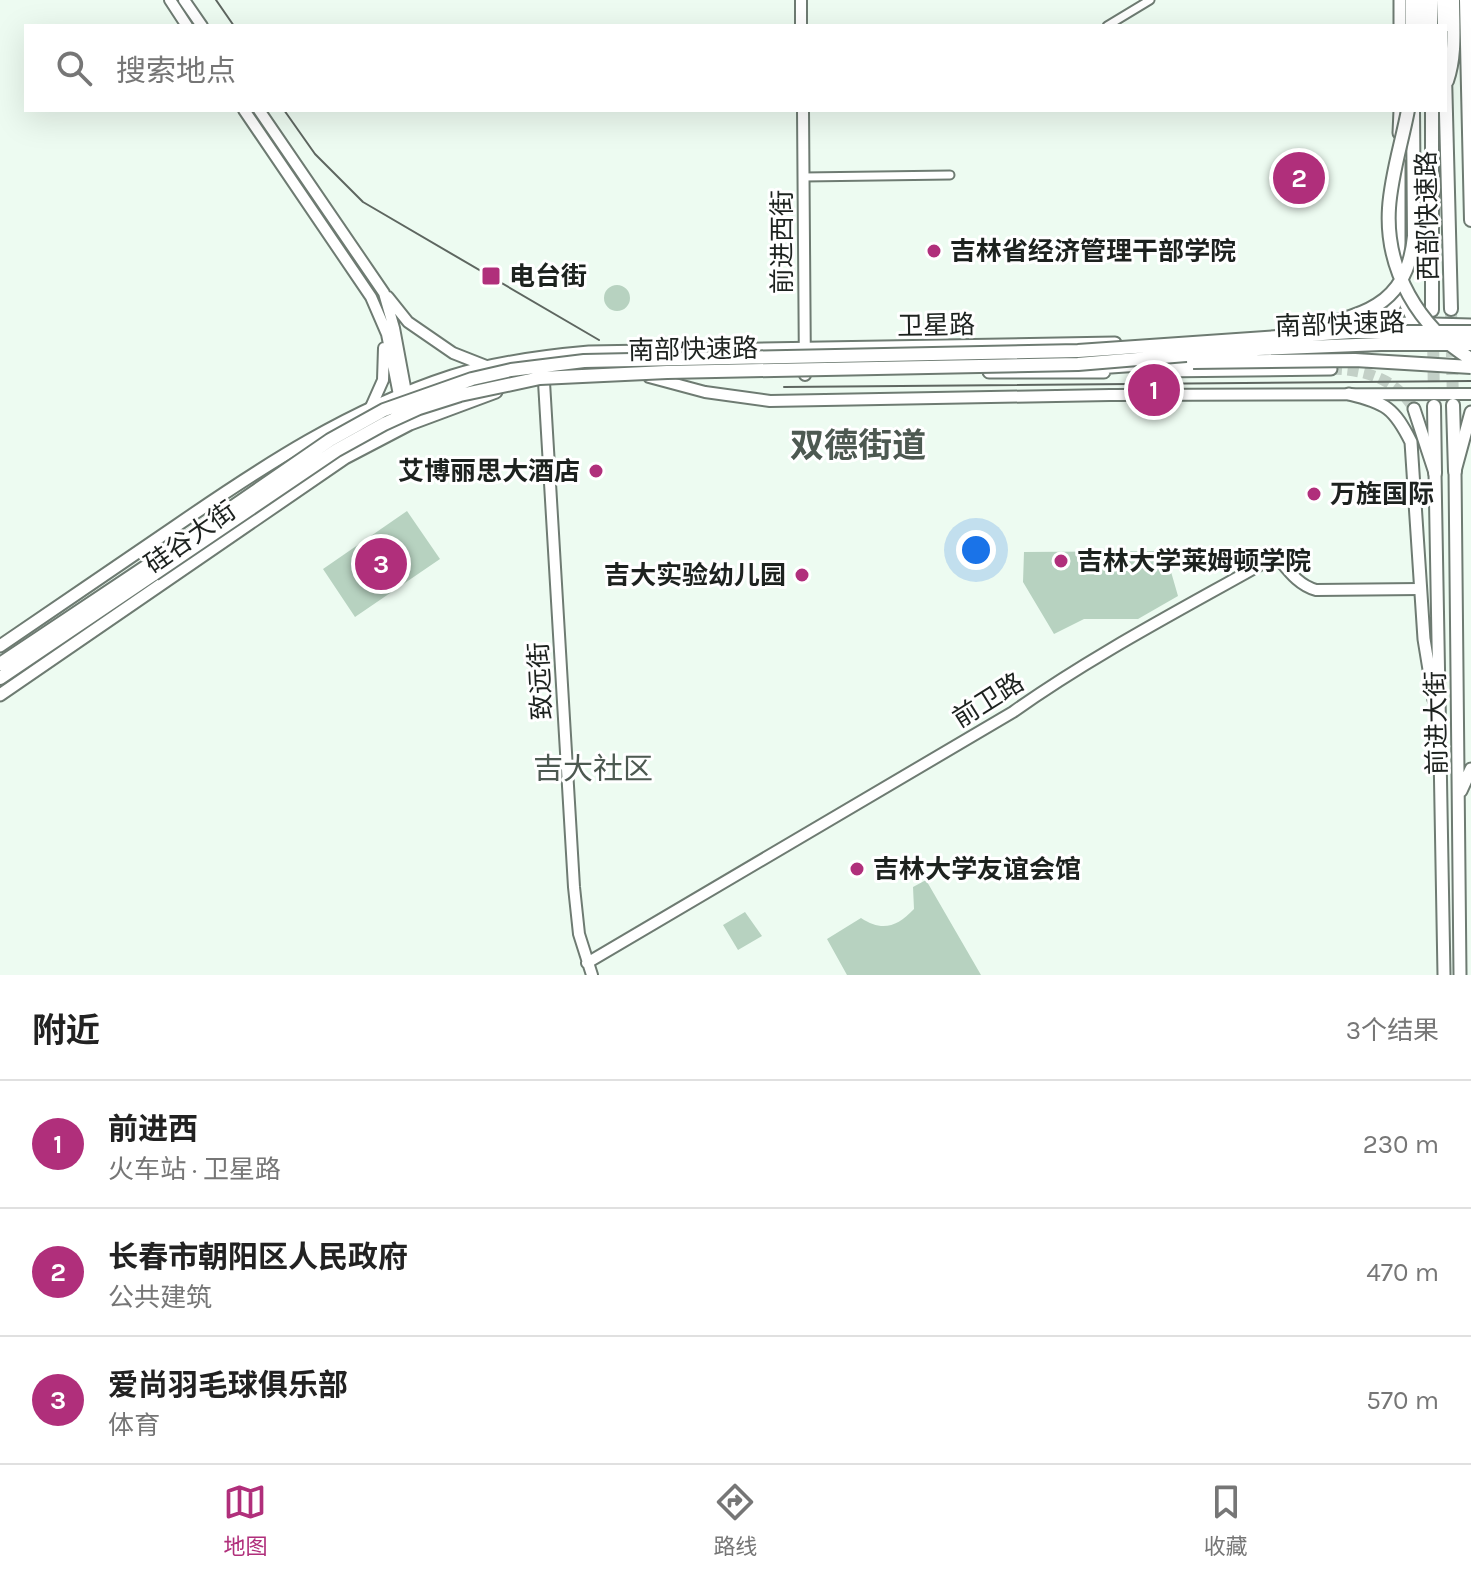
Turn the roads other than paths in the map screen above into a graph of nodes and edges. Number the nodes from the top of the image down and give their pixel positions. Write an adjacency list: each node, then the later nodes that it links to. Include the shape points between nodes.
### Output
1 (170, 0): 12 (street)
2 (184, 0): 13 (street)
3 (801, 0): 14 (street)
4 (1150, 0): 15 (street)
5 (1400, 0): 16 (main road)
6 (1412, 0): 17 (highway)
7 (1421, 0): 18 (highway)
8 (1431, 0): 19 (highway)
9 (1443, 0): 20 (highway)
10 (1453, 0): 21 (highway, via 1452,68)
11 (1466, 0): 30 (highway)
12 (186, 24)
13 (201, 24)
14 (801, 24)
15 (1110, 24)
16 (1400, 24)
17 (1412, 24)
18 (1421, 24)
19 (1431, 24)
20 (1444, 24)
21 (1447, 81)
22 (245, 112): 38 (street)
23 (260, 112): 35 (street)
24 (803, 112): 32 (street, 前进西街)
25 (1400, 112): 34 (main road)
26 (1410, 112): 42 (highway, bridge, via 1413,246 1394,290 1364,314)
27 (1410, 112): 46 (highway, bridge, via 1389,208 1394,258 1423,317)
28 (1432, 112): 37 (highway, 西部快速路)
29 (1447, 112): 36 (highway, 西部快速路)
30 (1470, 161): 33 (highway)
31 (950, 175): 32 (street)
32 (804, 177): 45 (street, 前进西街)
33 (1471, 220)
34 (1400, 272): 39 (main road); 40 (main road)
35 (384, 293): 48 (street, via 408,322 453,353); 57 (street)
36 (1451, 309)
37 (1432, 310)
38 (380, 314): 57 (street); 60 (street, via 384,373)
39 (1386, 324): 40 (main road, 卫星路); 45 (main road, 卫星路, via 1151,342)
40 (1415, 324): 41 (main road, 卫星路); 44 (main road)
41 (1470, 325): 42 (highway, 南部快速路, bridge); 44 (main road)
42 (1255, 337): 66 (highway, 南部快速路, bridge, via 1078,351 584,361 511,370 384,410 330,440)
43 (1471, 346): 44 (main road, 卫星路); 47 (highway, 南部快速路, bridge, via 1258,349)
44 (1434, 349): 51 (main road, 卫星路)
45 (805, 350): 48 (main road, 卫星路, via 589,352); 52 (street, 前进西街)
46 (1471, 359)
47 (1078, 364): 49 (highway, bridge, via 1345,360); 66 (highway, 南部快速路, bridge, via 585,374 503,385 419,408 362,436)
48 (486, 366): 57 (main road, 卫星路)
49 (1471, 367)
50 (1331, 369): 51 (main road)
51 (989, 372): 52 (main road, 卫星路)
52 (805, 375): 53 (main road, 卫星路)
53 (649, 377): 54 (main road, 卫星路); 55 (street, 卫星路, via 770,401)
54 (544, 382): 63 (main road, 卫星路, via 488,395); 75 (street, 致远街, via 574,887)
55 (1349, 394): 56 (street, 卫星路); 67 (main road, via 1377,400 1399,417 1411,442)
56 (1471, 394)
57 (402, 395): 60 (main road, 硅谷大街); 63 (street)
58 (1453, 405): 64 (highway)
59 (1434, 406): 65 (highway)
60 (371, 407): 68 (main road, 硅谷大街, via 274,458)
61 (1414, 409): 65 (main road, 前进大街)
62 (1471, 412): 64 (main road, 前进大街)
63 (410, 424): 71 (main road, 硅谷大街, via 345,458)
64 (1455, 471): 74 (main road, 前进大街)
65 (1435, 473): 72 (main road, 前进大街)
66 (152, 569): 69 (highway, 南部快速路); 70 (highway, 南部快速路)
67 (1420, 589): 72 (main road); 75 (street, 前卫路, via 1307,588 1276,556)
68 (0, 646)
69 (0, 664)
70 (0, 678)
71 (0, 695)
72 (1440, 733): 77 (main road, 前进大街)
73 (1471, 769): 74 (main road)
74 (1465, 794): 78 (main road, 前进大街)
75 (587, 963): 76 (street, 致远街)
76 (592, 975)
77 (1444, 975)
78 (1460, 975)

